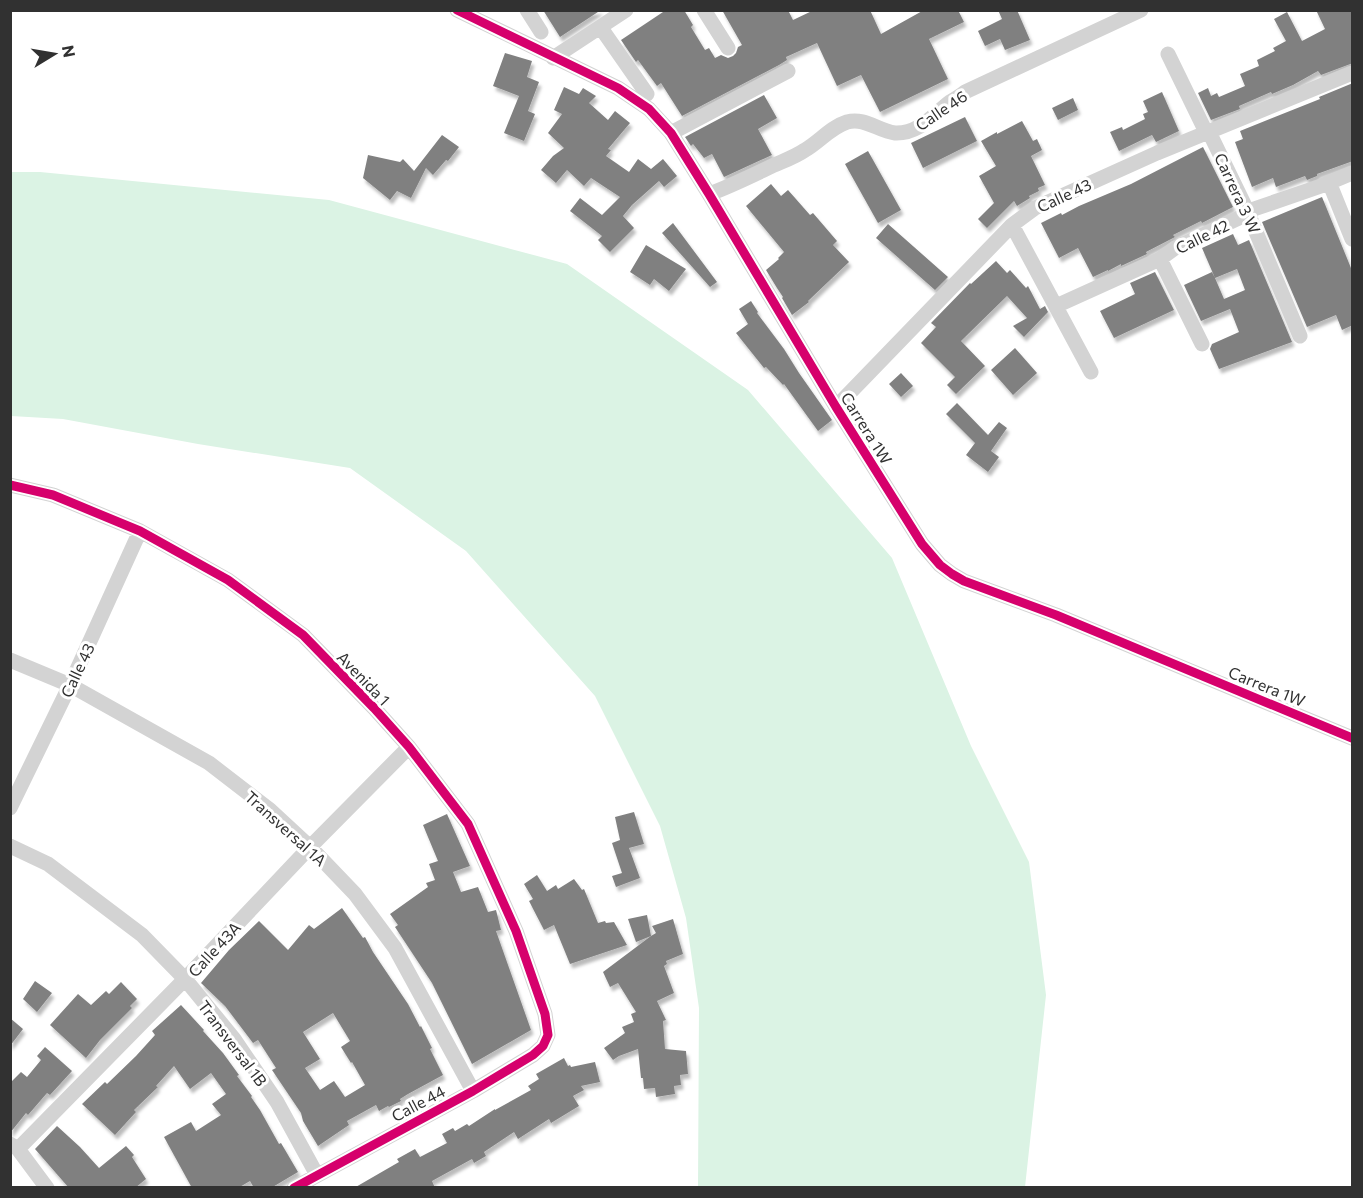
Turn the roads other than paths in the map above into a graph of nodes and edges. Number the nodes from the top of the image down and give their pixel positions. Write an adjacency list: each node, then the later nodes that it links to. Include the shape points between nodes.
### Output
1 (457, 10): 10 (street, Carrera 1W)
2 (527, 10): 7 (street)
3 (626, 10): 6 (street)
4 (704, 10): 8 (street)
5 (1141, 10): 18 (street, Calle 46, via 965,92 915,129 896,133 868,123 847,122 804,151)
6 (601, 27): 10 (street); 13 (street)
7 (541, 32)
8 (728, 48)
9 (1168, 54): 14 (street, Carrera 3 W)
10 (553, 57): 15 (street, Carrera 1W, via 618,88 649,109)
11 (788, 71): 15 (street)
12 (1353, 73): 14 (street, Calle 43)
13 (647, 94)
14 (1207, 132): 19 (street, Carrera 3 W); 20 (street, Calle 43, via 1035,208)
15 (671, 133): 18 (street, Carrera 1W)
16 (1353, 173): 17 (street, Calle 42)
17 (1329, 182): 19 (street, Calle 42); 21 (street)
18 (709, 194): 27 (street, Carrera 1W)
19 (1248, 212): 22 (street, Calle 42); 24 (street, Carrera 3 W)
20 (1012, 225): 23 (street); 27 (street, Calle 43)
21 (1353, 239)
22 (1160, 258): 23 (street, Calle 42); 25 (street)
23 (1056, 306): 26 (street)
24 (1300, 336)
25 (1202, 344)
26 (1090, 372)
27 (836, 407): 32 (street, Carrera 1W, via 922,544 952,574)
28 (10, 485): 29 (street, Avenida 1, via 53,495)
29 (140, 531): 31 (street, Calle 43); 33 (street, Avenida 1, via 228,580 303,635)
30 (10, 660): 31 (street, Transversal 1A)
31 (70, 686): 34 (street, Calle 43); 36 (street, Transversal 1A, via 209,763)
32 (1353, 738)
33 (409, 747): 36 (street, Calle 43A); 38 (street, Avenida 1, via 468,824 516,931 545,1014)
34 (10, 808)
35 (10, 846): 37 (street, Transversal 1B, via 48,864 142,935)
36 (310, 847): 37 (street, Calle 43A); 39 (street, Transversal 1A, via 355,894 395,948)
37 (185, 979): 40 (street, Calle 43A); 41 (street, Transversal 1B, via 234,1039 277,1102)
38 (548, 1035): 39 (street, Calle 44, via 533,1055)
39 (473, 1091): 41 (street, Calle 44)
40 (14, 1146): 42 (street)
41 (317, 1175): 43 (street, Calle 44)
42 (47, 1188)
43 (294, 1188)

